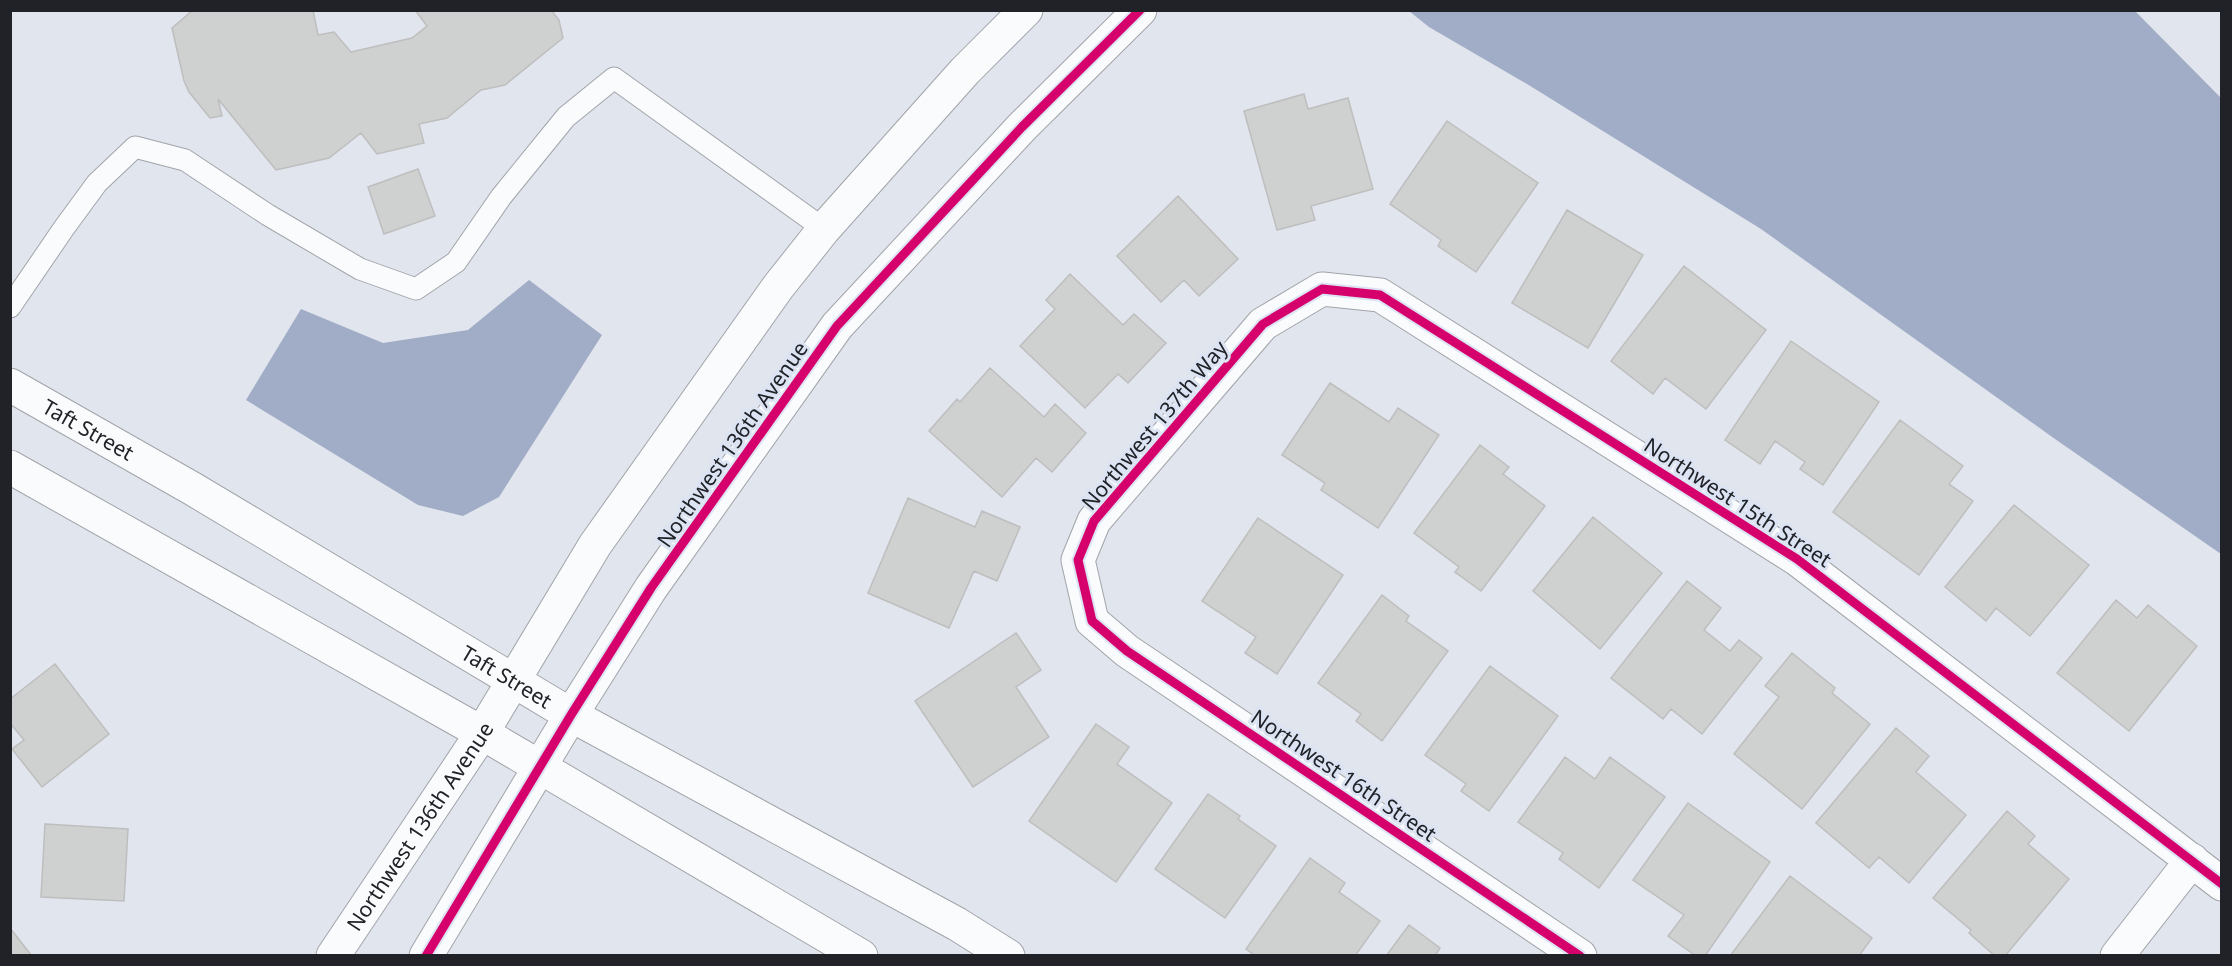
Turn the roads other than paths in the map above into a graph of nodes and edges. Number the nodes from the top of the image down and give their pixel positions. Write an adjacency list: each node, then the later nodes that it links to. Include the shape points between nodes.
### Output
1 (1026, 10): 3 (street, Northwest 136th Avenue, via 965,71)
2 (1140, 10): 10 (street, Northwest 136th Avenue, via 1022,127 837,327 651,588)
3 (825, 229): 5 (lane, via 614,78 566,117 501,196 456,262 416,289 360,269 185,160 135,147 97,183); 9 (street, Northwest 136th Avenue, via 778,287 595,545)
4 (1322, 289): 8 (street, Northwest 137th Way, via 1263,324 1094,521 1078,560); 13 (street, Northwest 15th Street, via 1380,295 1797,559)
5 (10, 308)
6 (10, 385): 9 (street, Taft Street)
7 (10, 467): 11 (street)
8 (1092, 621): 19 (street, Northwest 16th Street, via 1127,651)
9 (514, 680): 10 (street, Taft Street); 11 (street, Northwest 136th Avenue)
10 (571, 715): 12 (street, Northwest 136th Avenue); 18 (street, Taft Street, via 957,924)
11 (482, 733): 12 (street); 15 (street, Northwest 136th Avenue)
12 (539, 768): 16 (street, Northwest 136th Avenue); 17 (street)
13 (2192, 860): 14 (street, Northwest 15th Street); 20 (street)
14 (2222, 884)
15 (333, 956)
16 (426, 956)
17 (861, 956)
18 (1008, 956)
19 (1580, 956)
20 (2117, 956)

